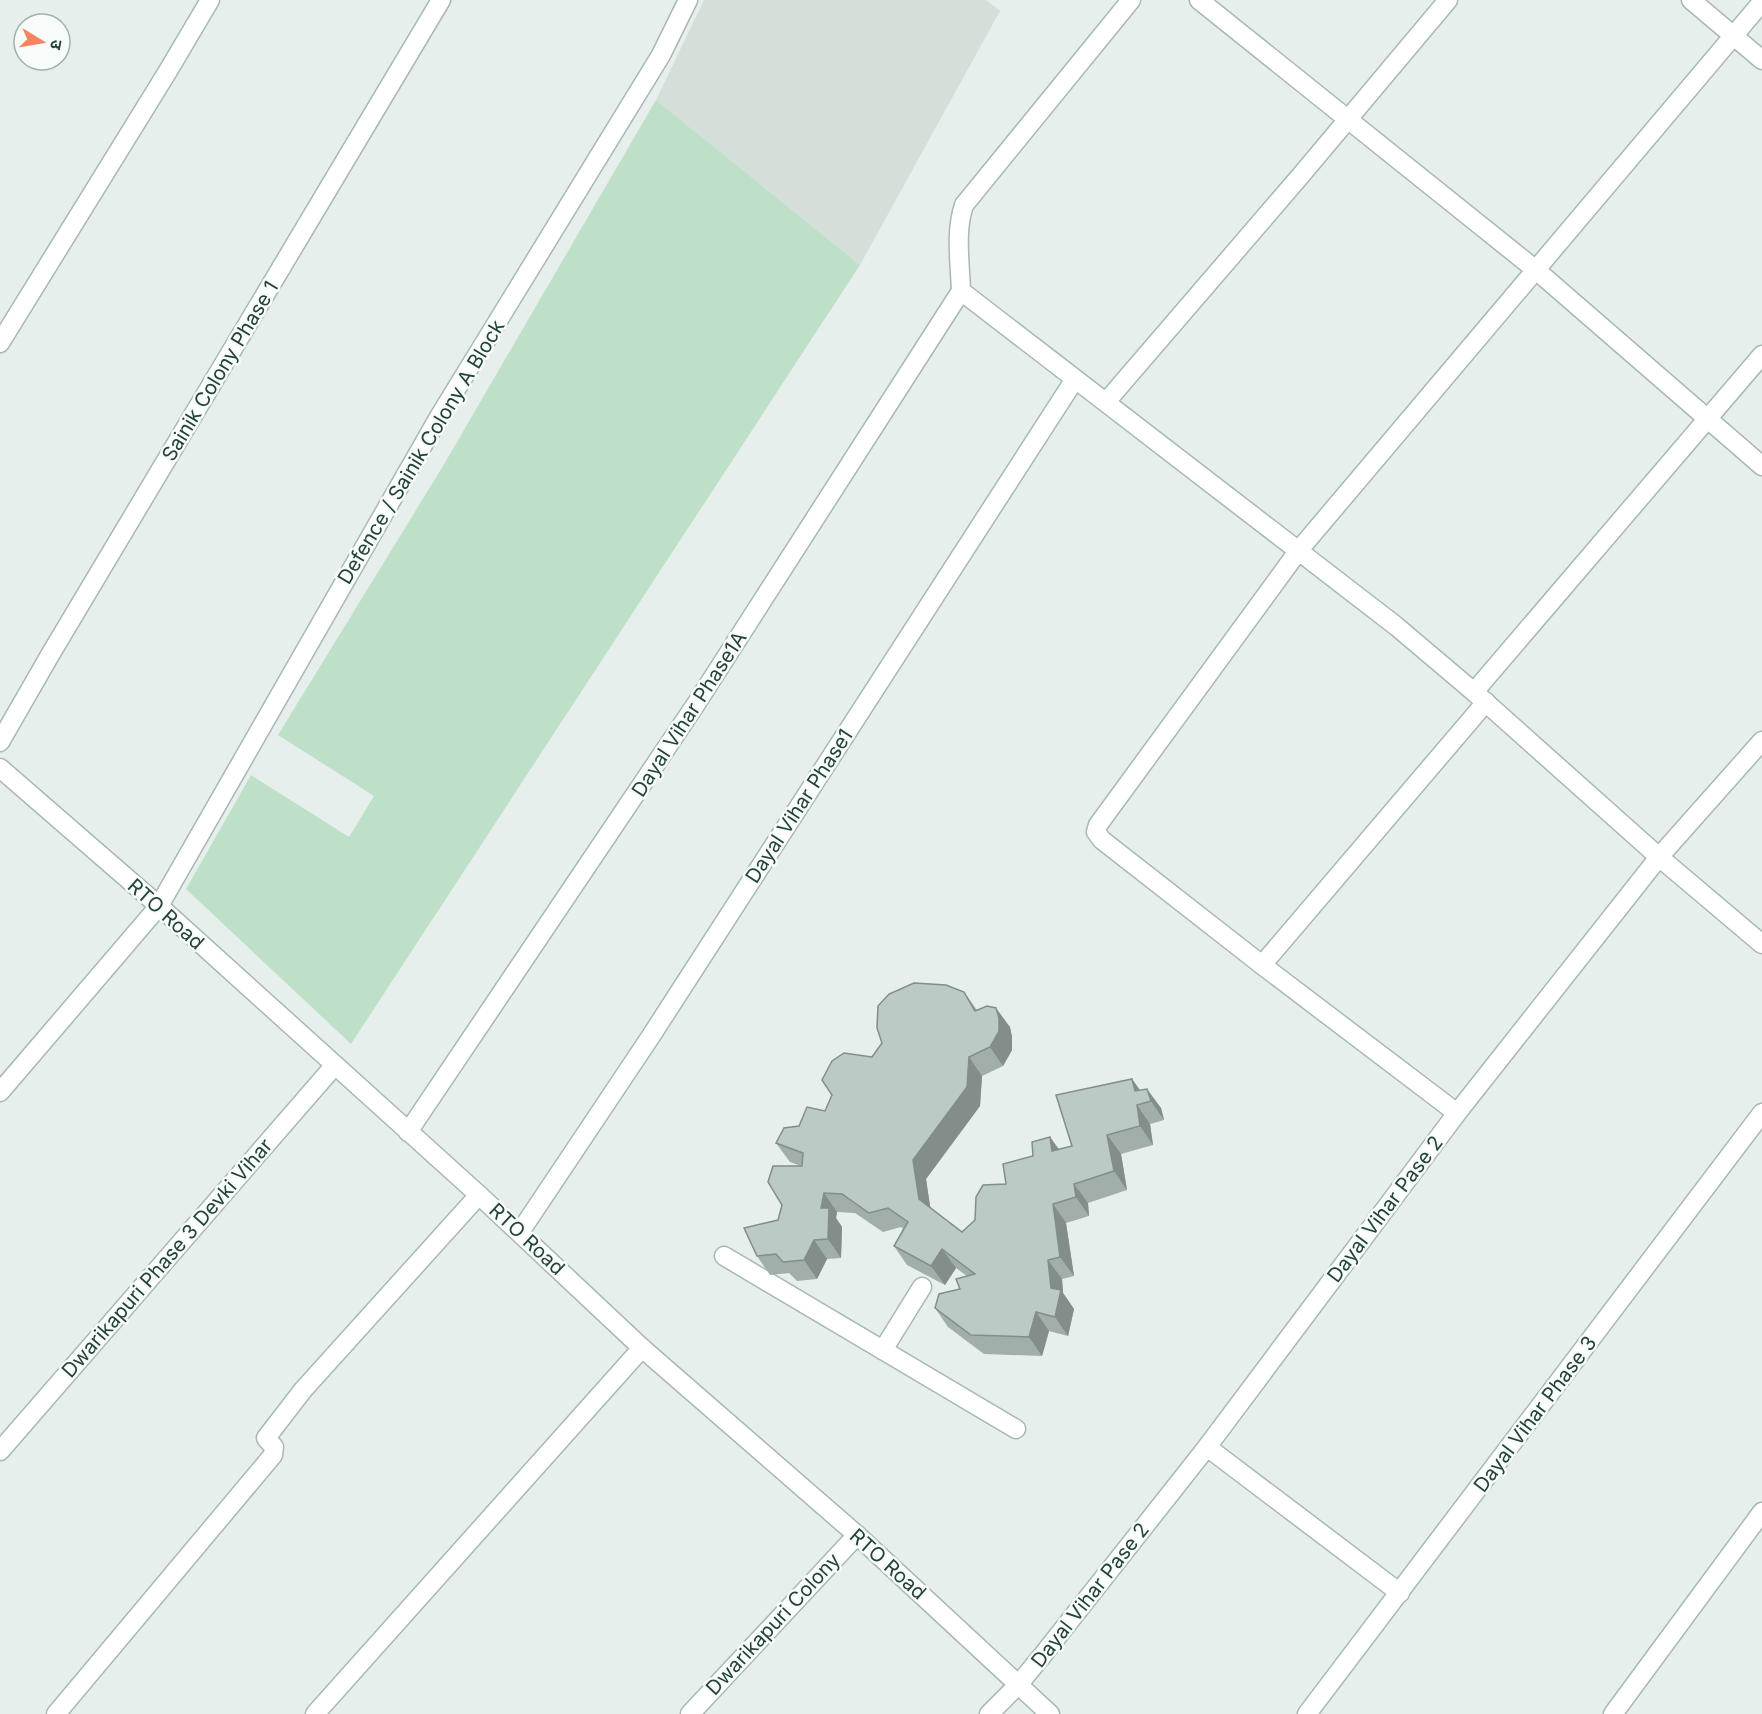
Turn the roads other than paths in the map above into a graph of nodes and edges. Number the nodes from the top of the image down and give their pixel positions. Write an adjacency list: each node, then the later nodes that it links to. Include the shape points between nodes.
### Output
1 (210, 0): 14 (street)
2 (441, 0): 23 (street, Sainik Colony Phase 1)
3 (688, 0): 26 (street, Defence / Sainik Colony A Block, via 661,55 439,417)
4 (1131, 0): 13 (street, via 964,205 959,219)
5 (1199, 0): 11 (street)
6 (1448, 0): 11 (street)
7 (1691, 0): 9 (street)
8 (1762, 2): 9 (street)
9 (1734, 36): 10 (street); 12 (street)
10 (1762, 60)
11 (1348, 119): 12 (street); 17 (street)
12 (1536, 270): 18 (street); 20 (street)
13 (961, 291): 16 (street); 33 (street, Dayal Vihar Phase1A, via 696,704)
14 (0, 343)
15 (1762, 355): 18 (street)
16 (1075, 379): 17 (street); 35 (street, Dayal Vihar Phase1)
17 (1106, 402): 20 (street)
18 (1707, 419): 19 (street); 21 (street)
19 (1762, 466)
20 (1299, 550): 21 (street); 28 (street, via 1096,832)
21 (1480, 697): 25 (street); 28 (street)
22 (1762, 741): 25 (street, Dayal Vihar Pase 2)
23 (0, 742)
24 (0, 768): 26 (street, RTO Road)
25 (1659, 857): 27 (street); 31 (street, Dayal Vihar Pase 2)
26 (159, 906): 29 (street, RTO Road); 30 (street, Defence / Sainik Colony A Block)
27 (1762, 944)
28 (1263, 965): 31 (street)
29 (335, 1065): 33 (street, RTO Road); 42 (street, Dwarikapuri Phase 3 Devki Vihar)
30 (0, 1092)
31 (1457, 1113): 41 (street, Dayal Vihar Pase 2)
32 (1762, 1113): 45 (street, Dayal Vihar Phase 3)
33 (408, 1132): 34 (street, RTO Road)
34 (479, 1195): 35 (street, RTO Road); 47 (street, via 303,1389 266,1438 274,1447 273,1455)
35 (520, 1232): 38 (street, RTO Road)
36 (724, 1256): 39 (street)
37 (922, 1287): 39 (street)
38 (642, 1348): 44 (street, RTO Road); 48 (street)
39 (884, 1350): 40 (street)
40 (1016, 1429)
41 (1207, 1447): 45 (street); 46 (street, Dayal Vihar Pase 2)
42 (0, 1451)
43 (1762, 1512): 53 (street)
44 (856, 1535): 46 (street, RTO Road); 49 (street, Dwarikapuri Colony)
45 (1400, 1593): 52 (street, Dayal Vihar Phase 3)
46 (1018, 1685): 50 (street, Dayal Vihar Pase 2); 51 (street, RTO Road)
47 (57, 1714)
48 (315, 1714)
49 (690, 1714)
50 (989, 1714)
51 (1050, 1714)
52 (1307, 1714)
53 (1613, 1714)

